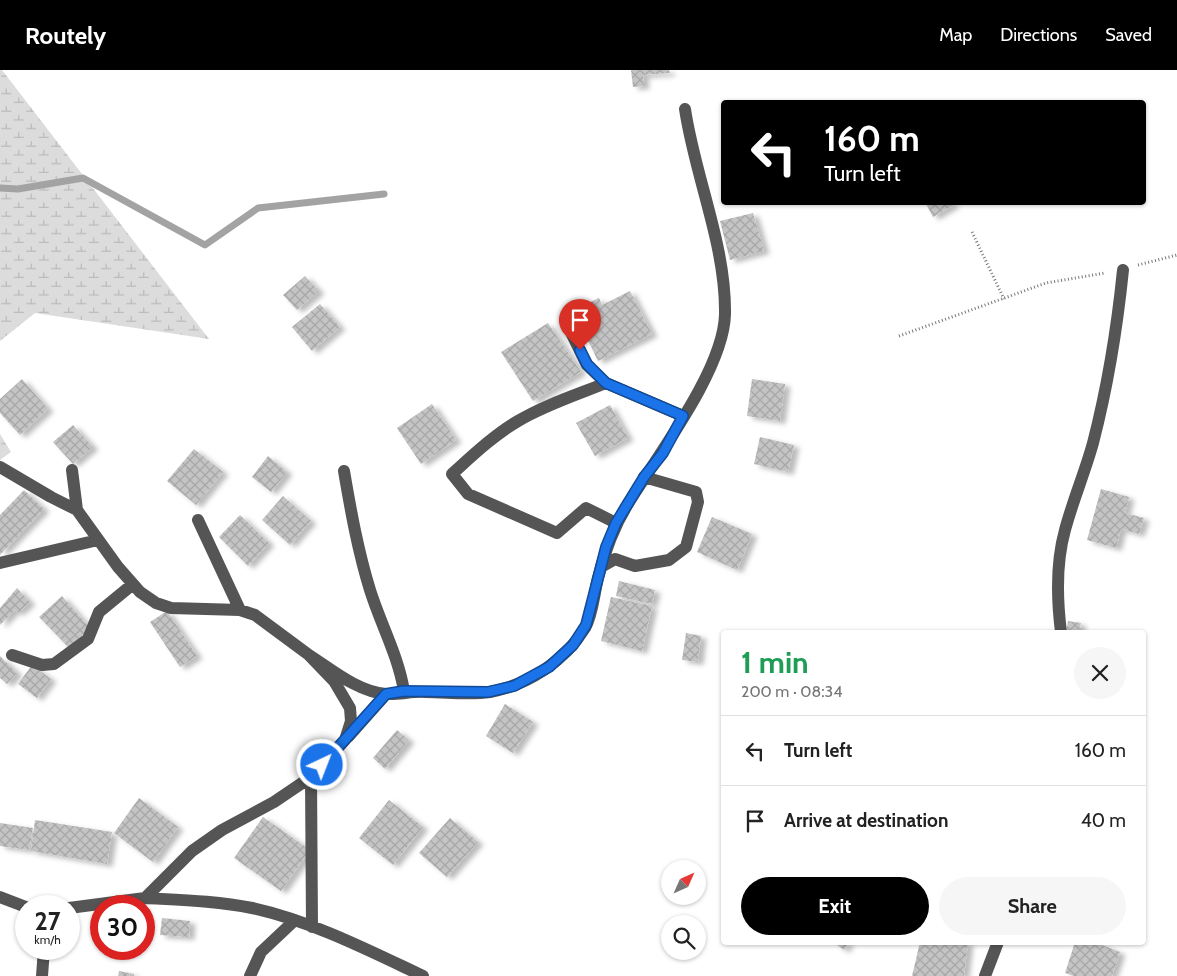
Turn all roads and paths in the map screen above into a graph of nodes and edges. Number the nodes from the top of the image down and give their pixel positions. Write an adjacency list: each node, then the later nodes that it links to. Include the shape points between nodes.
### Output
1 (685, 109): 9 (street, via 717,242 725,314 719,346)
2 (972, 232): 5 (path)
3 (1177, 255): 4 (path)
4 (1123, 270): 5 (path, via 1046,283); 22 (street, via 1108,383 1064,532 1058,575)
5 (1004, 298): 7 (path)
6 (565, 320): 8 (street, via 587,364)
7 (899, 336)
8 (606, 383): 9 (street); 16 (street, via 517,422 452,474 468,494 557,533 586,508)
9 (683, 416): 13 (street, via 663,453)
10 (0, 467): 14 (street)
11 (72, 470): 14 (street)
12 (344, 471): 25 (street, via 356,543 400,667)
13 (644, 477): 16 (street); 19 (street, via 696,492 698,502 686,547 669,560 635,566 615,560)
14 (77, 510): 17 (street)
15 (198, 520): 21 (street)
16 (616, 523): 19 (street)
17 (98, 540): 18 (street); 20 (street)
18 (0, 562)
19 (600, 567): 25 (street, via 586,625 573,645 549,667 514,686 488,692)
20 (133, 584): 21 (street, via 156,603 171,608); 23 (street, via 99,612 88,639 54,664 42,666)
21 (240, 610): 24 (street, via 266,621)
22 (1061, 630)
23 (12, 655)
24 (309, 655): 26 (street, via 365,688); 27 (street, via 334,681 350,708)
25 (404, 691): 26 (street)
26 (386, 694): 27 (street)
27 (345, 740): 28 (street)
28 (311, 777): 29 (street, via 192,851); 34 (street)
29 (148, 895)
30 (0, 897): 32 (street)
31 (155, 899): 33 (street, via 251,908)
32 (15, 903)
33 (296, 920): 34 (street); 38 (street, via 261,952)
34 (312, 927): 39 (street)
35 (997, 945): 40 (street)
36 (43, 960): 37 (street)
37 (42, 976)
38 (250, 976)
39 (423, 976)
40 (985, 976)

